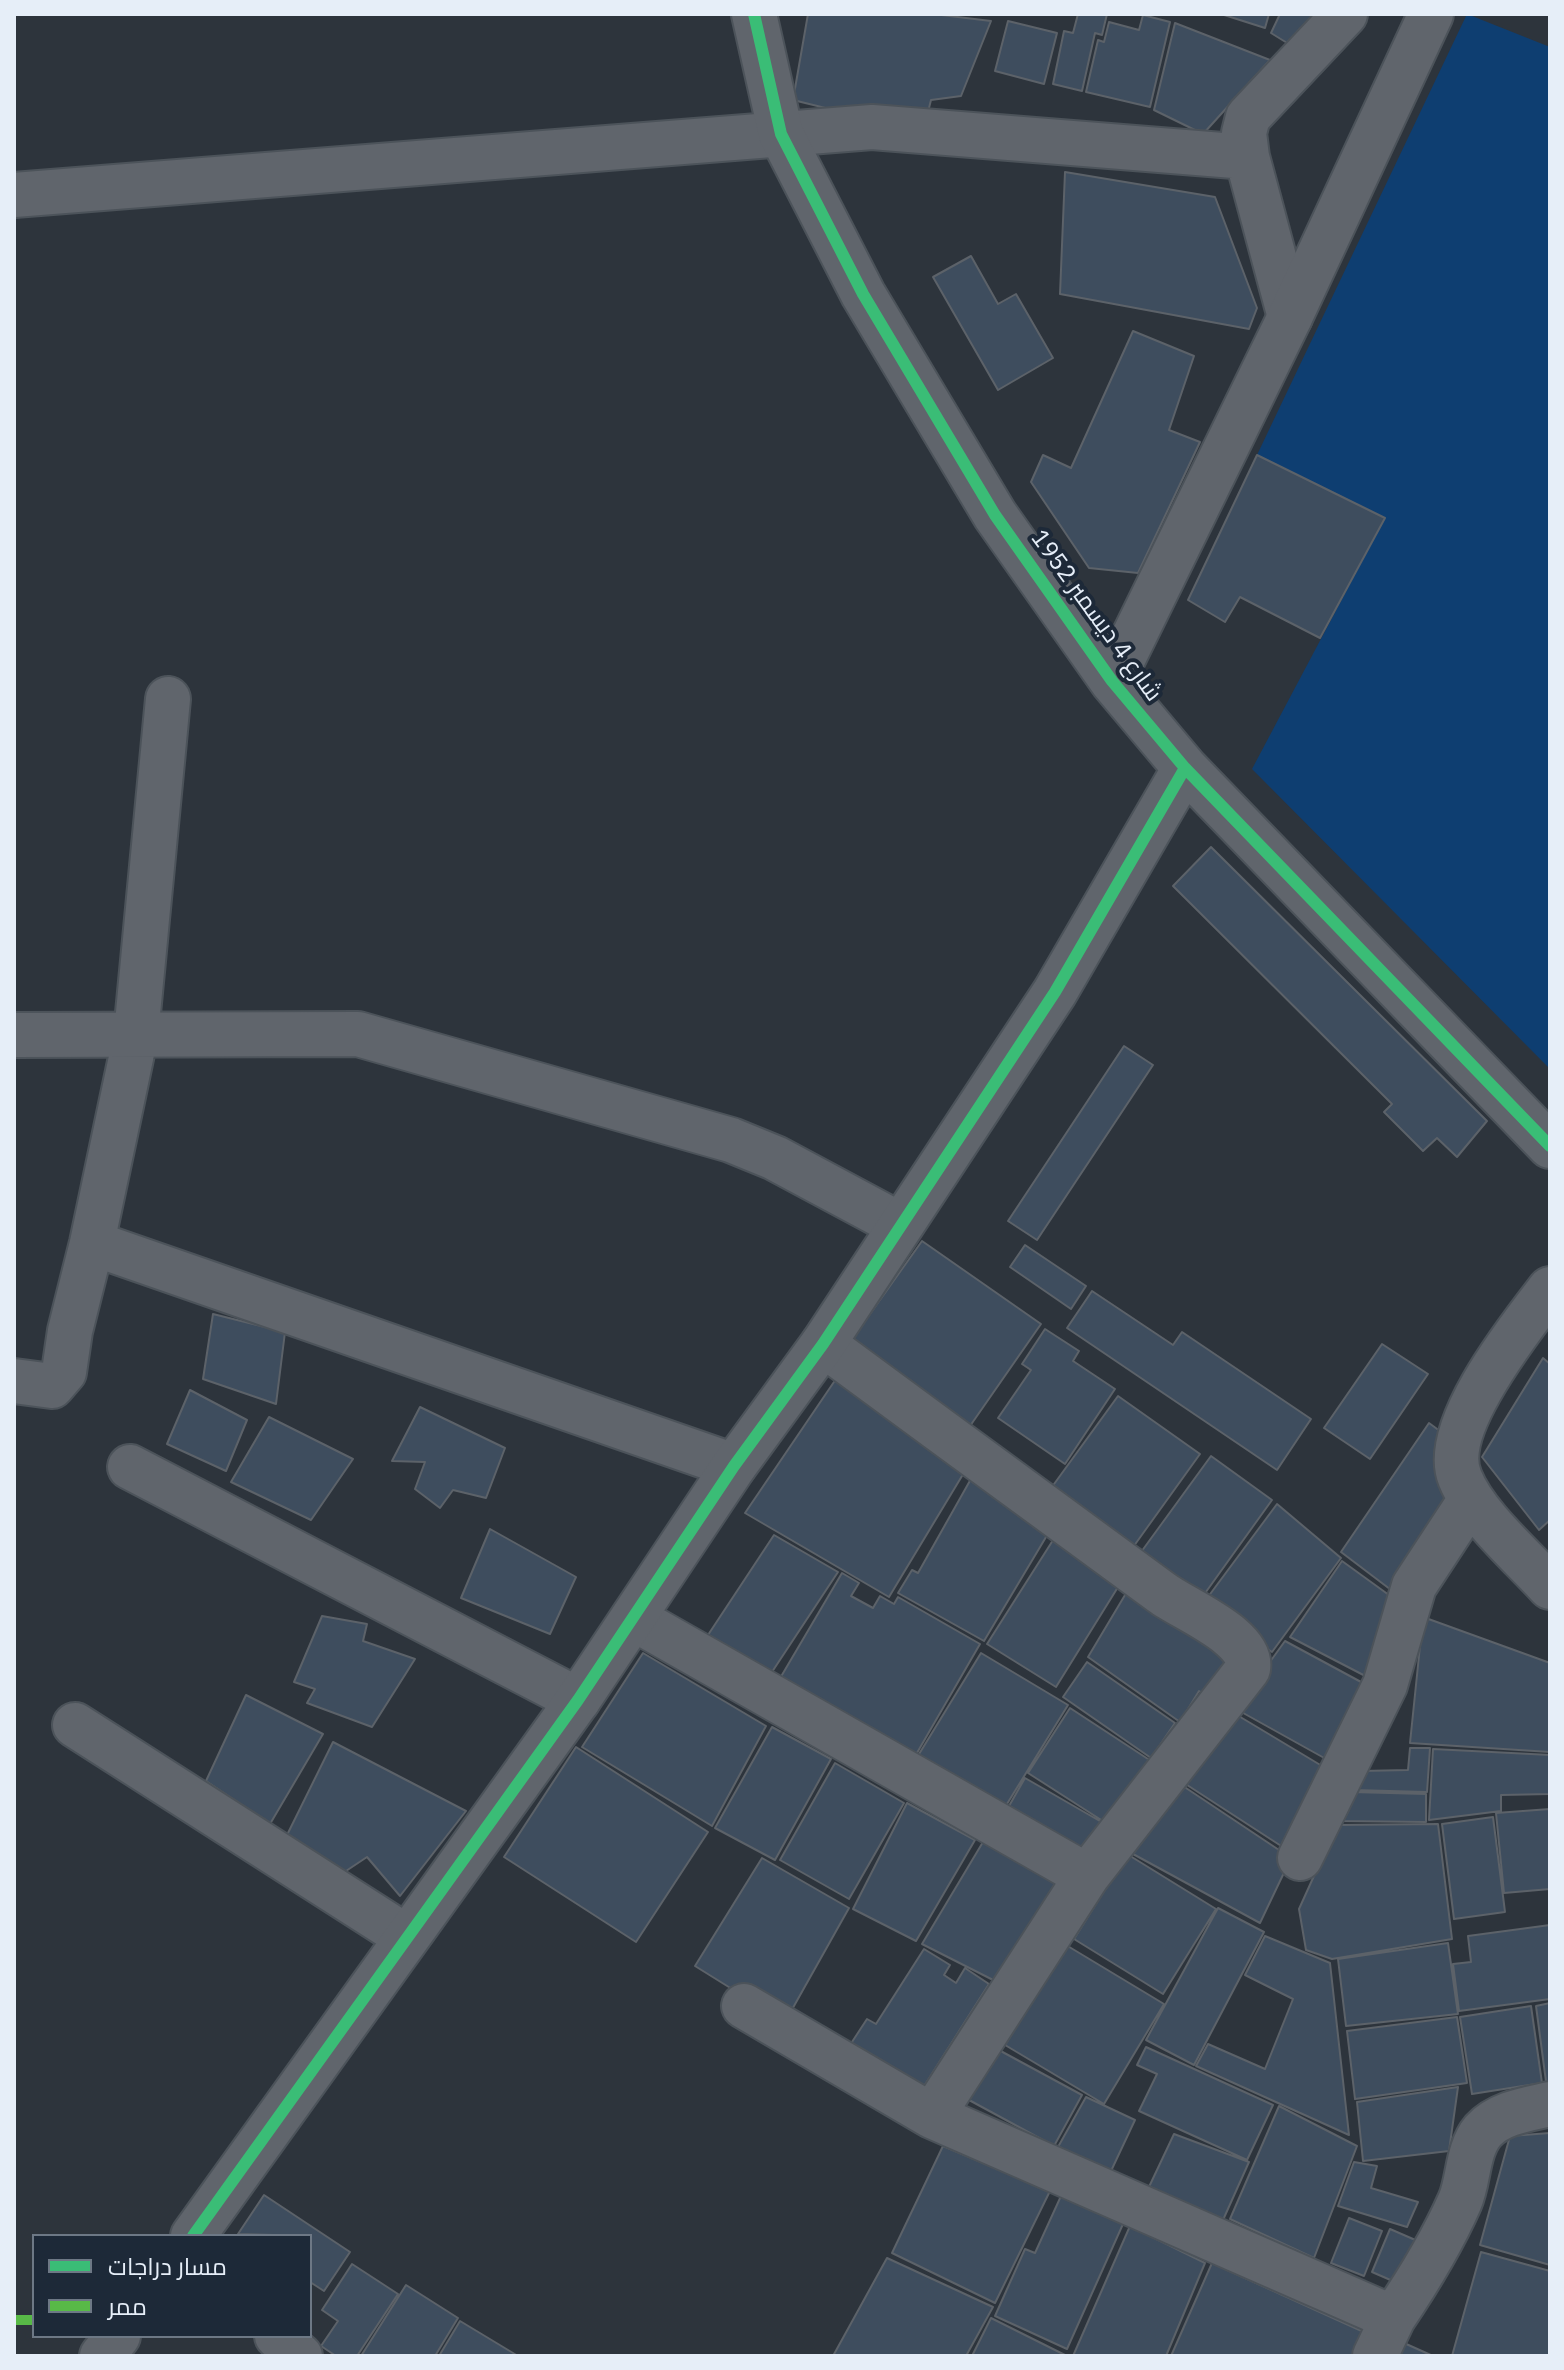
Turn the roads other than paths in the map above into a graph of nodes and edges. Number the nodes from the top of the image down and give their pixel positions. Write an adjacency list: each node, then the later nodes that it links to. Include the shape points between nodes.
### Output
1 (754, 14): 4 (street, شارع 4 ديسمبر 1952)
2 (1345, 14): 5 (street, via 1248,117)
3 (1431, 14): 7 (street)
4 (781, 134): 5 (street, via 872,127); 6 (street); 8 (street, شارع 4 ديسمبر 1952, via 863,294 995,515)
5 (1247, 157): 7 (street)
6 (14, 195)
7 (1290, 317): 8 (street)
8 (1112, 681): 10 (street, شارع 4 ديسمبر 1952)
9 (168, 699): 11 (street)
10 (1185, 768): 13 (street, شارع 4 ديسمبر 1952); 14 (street, via 1055,992)
11 (136, 1034): 12 (street); 14 (street, via 358,1034 731,1140); 15 (street)
12 (14, 1035)
13 (1550, 1146)
14 (900, 1225): 17 (street)
15 (92, 1243): 18 (street, via 60,1380 48,1387); 19 (street)
16 (1550, 1289): 21 (street, via 1475,1398 1465,1422 1457,1462)
17 (823, 1344): 19 (street); 27 (street, via 1166,1596 1233,1638 1248,1654 1248,1669)
18 (14, 1381)
19 (734, 1466): 23 (street)
20 (130, 1467): 24 (street)
21 (1471, 1499): 22 (street); 26 (street, via 1414,1586 1385,1685)
22 (1550, 1587)
23 (633, 1618): 24 (street); 27 (street)
24 (578, 1700): 28 (street)
25 (75, 1725): 28 (street)
26 (1300, 1858)
27 (1087, 1876): 31 (street)
28 (405, 1936): 32 (street)
29 (744, 2006): 31 (street)
30 (1550, 2104): 33 (street, via 1503,2118 1483,2131 1461,2199)
31 (932, 2116): 33 (street)
32 (194, 2234)
33 (1384, 2337)
34 (116, 2338): 36 (street)
35 (279, 2338): 37 (street)
36 (102, 2356)
37 (300, 2356)

